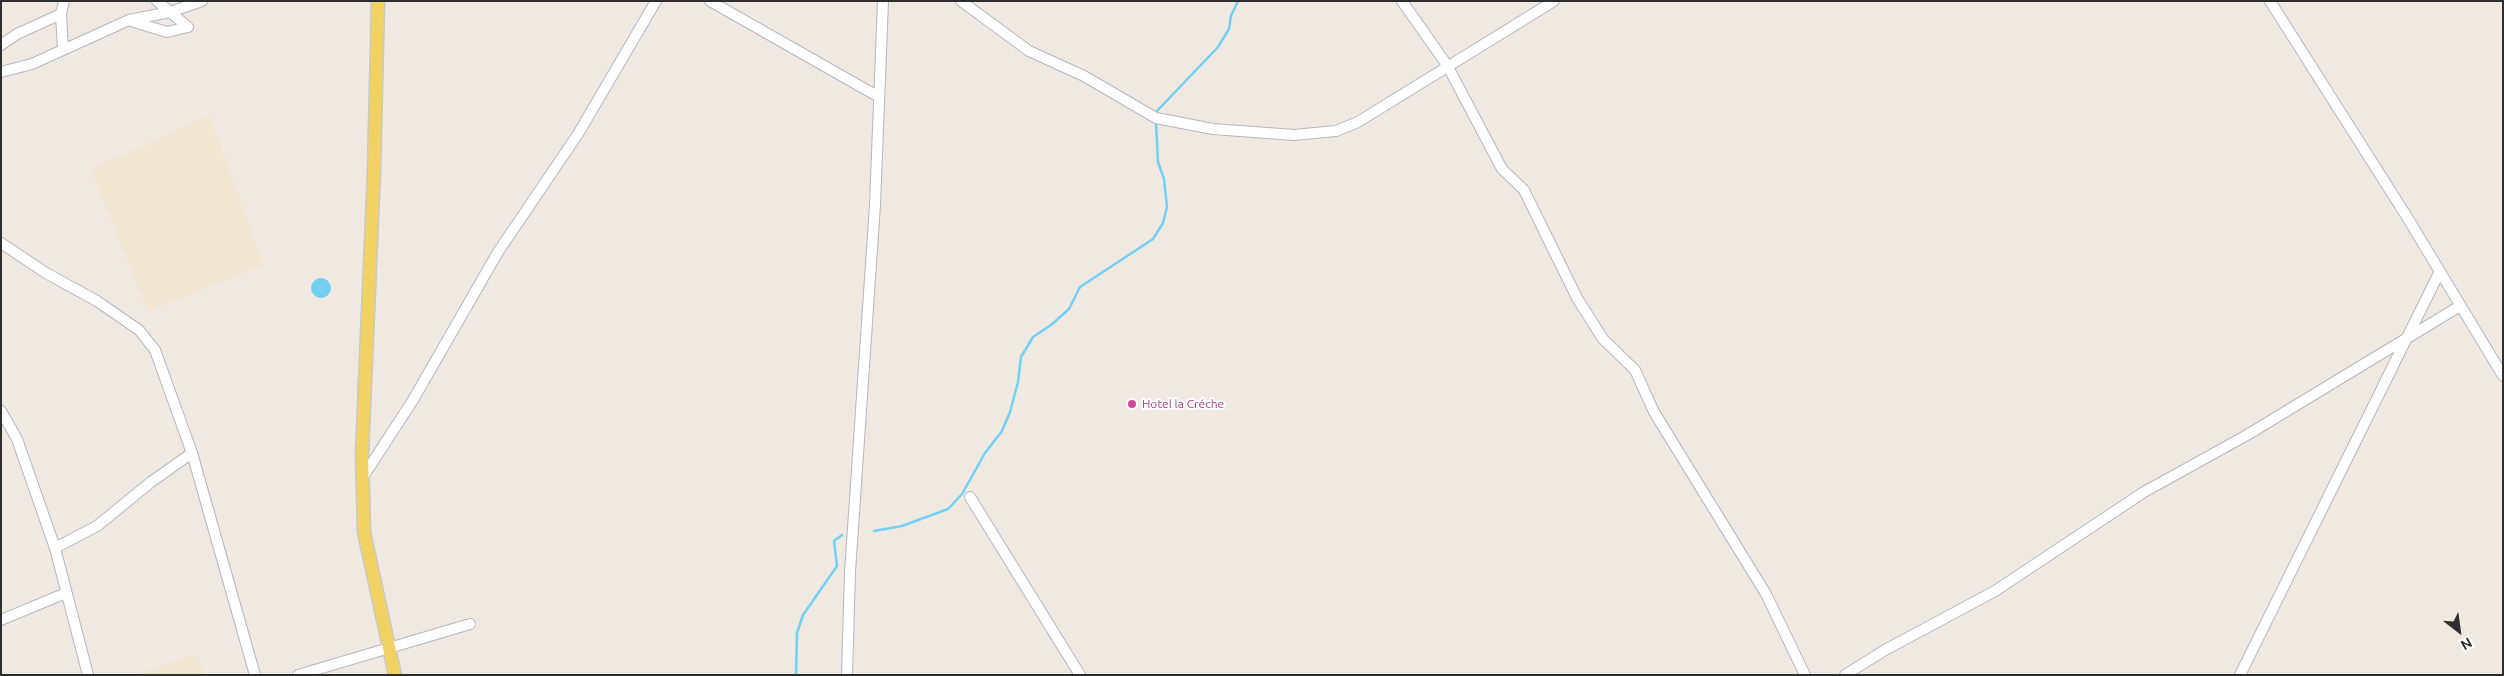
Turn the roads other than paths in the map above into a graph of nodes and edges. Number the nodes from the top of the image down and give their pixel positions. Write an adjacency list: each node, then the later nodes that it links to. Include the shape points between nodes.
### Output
1 (64, 1): 13 (street)
2 (157, 1): 12 (street)
3 (202, 1): 12 (street)
4 (378, 1): 27 (main road)
5 (656, 1): 27 (street, via 578,134 498,252 413,400)
6 (710, 1): 19 (street)
7 (883, 1): 19 (street)
8 (961, 1): 17 (street, via 1030,51 1084,76 1156,118 1213,128 1294,135 1336,131 1358,122)
9 (1402, 1): 17 (street)
10 (1554, 1): 17 (street)
11 (2270, 1): 21 (street)
12 (170, 12): 14 (street); 14 (street, via 188,27 167,32)
13 (61, 14): 15 (street); 16 (street)
14 (129, 20): 16 (street)
15 (1, 44)
16 (64, 50): 18 (street, via 32,64)
17 (1447, 65): 40 (street, via 1502,169 1524,190 1577,298 1603,339 1635,370 1654,412 1766,594)
18 (1, 72)
19 (880, 97): 38 (street, via 850,572)
20 (1, 243): 26 (street, via 97,301 138,330 155,350)
21 (2439, 273): 22 (street); 23 (street)
22 (2460, 306): 23 (street); 24 (street)
23 (2407, 338): 41 (street, via 2247,435 2144,492 1995,591); 42 (street)
24 (2503, 376)
25 (1, 411): 29 (street, via 20,448)
26 (192, 453): 29 (street, via 97,526); 35 (street)
27 (362, 477): 33 (main road, via 364,532)
28 (970, 497): 39 (street)
29 (55, 548): 30 (street)
30 (66, 593): 31 (street); 34 (street)
31 (1, 620)
32 (470, 624): 33 (street)
33 (389, 647): 36 (street); 37 (main road)
34 (88, 675)
35 (255, 675)
36 (298, 675)
37 (394, 675)
38 (847, 675)
39 (1080, 675)
40 (1805, 675)
41 (1845, 675)
42 (2240, 675)

